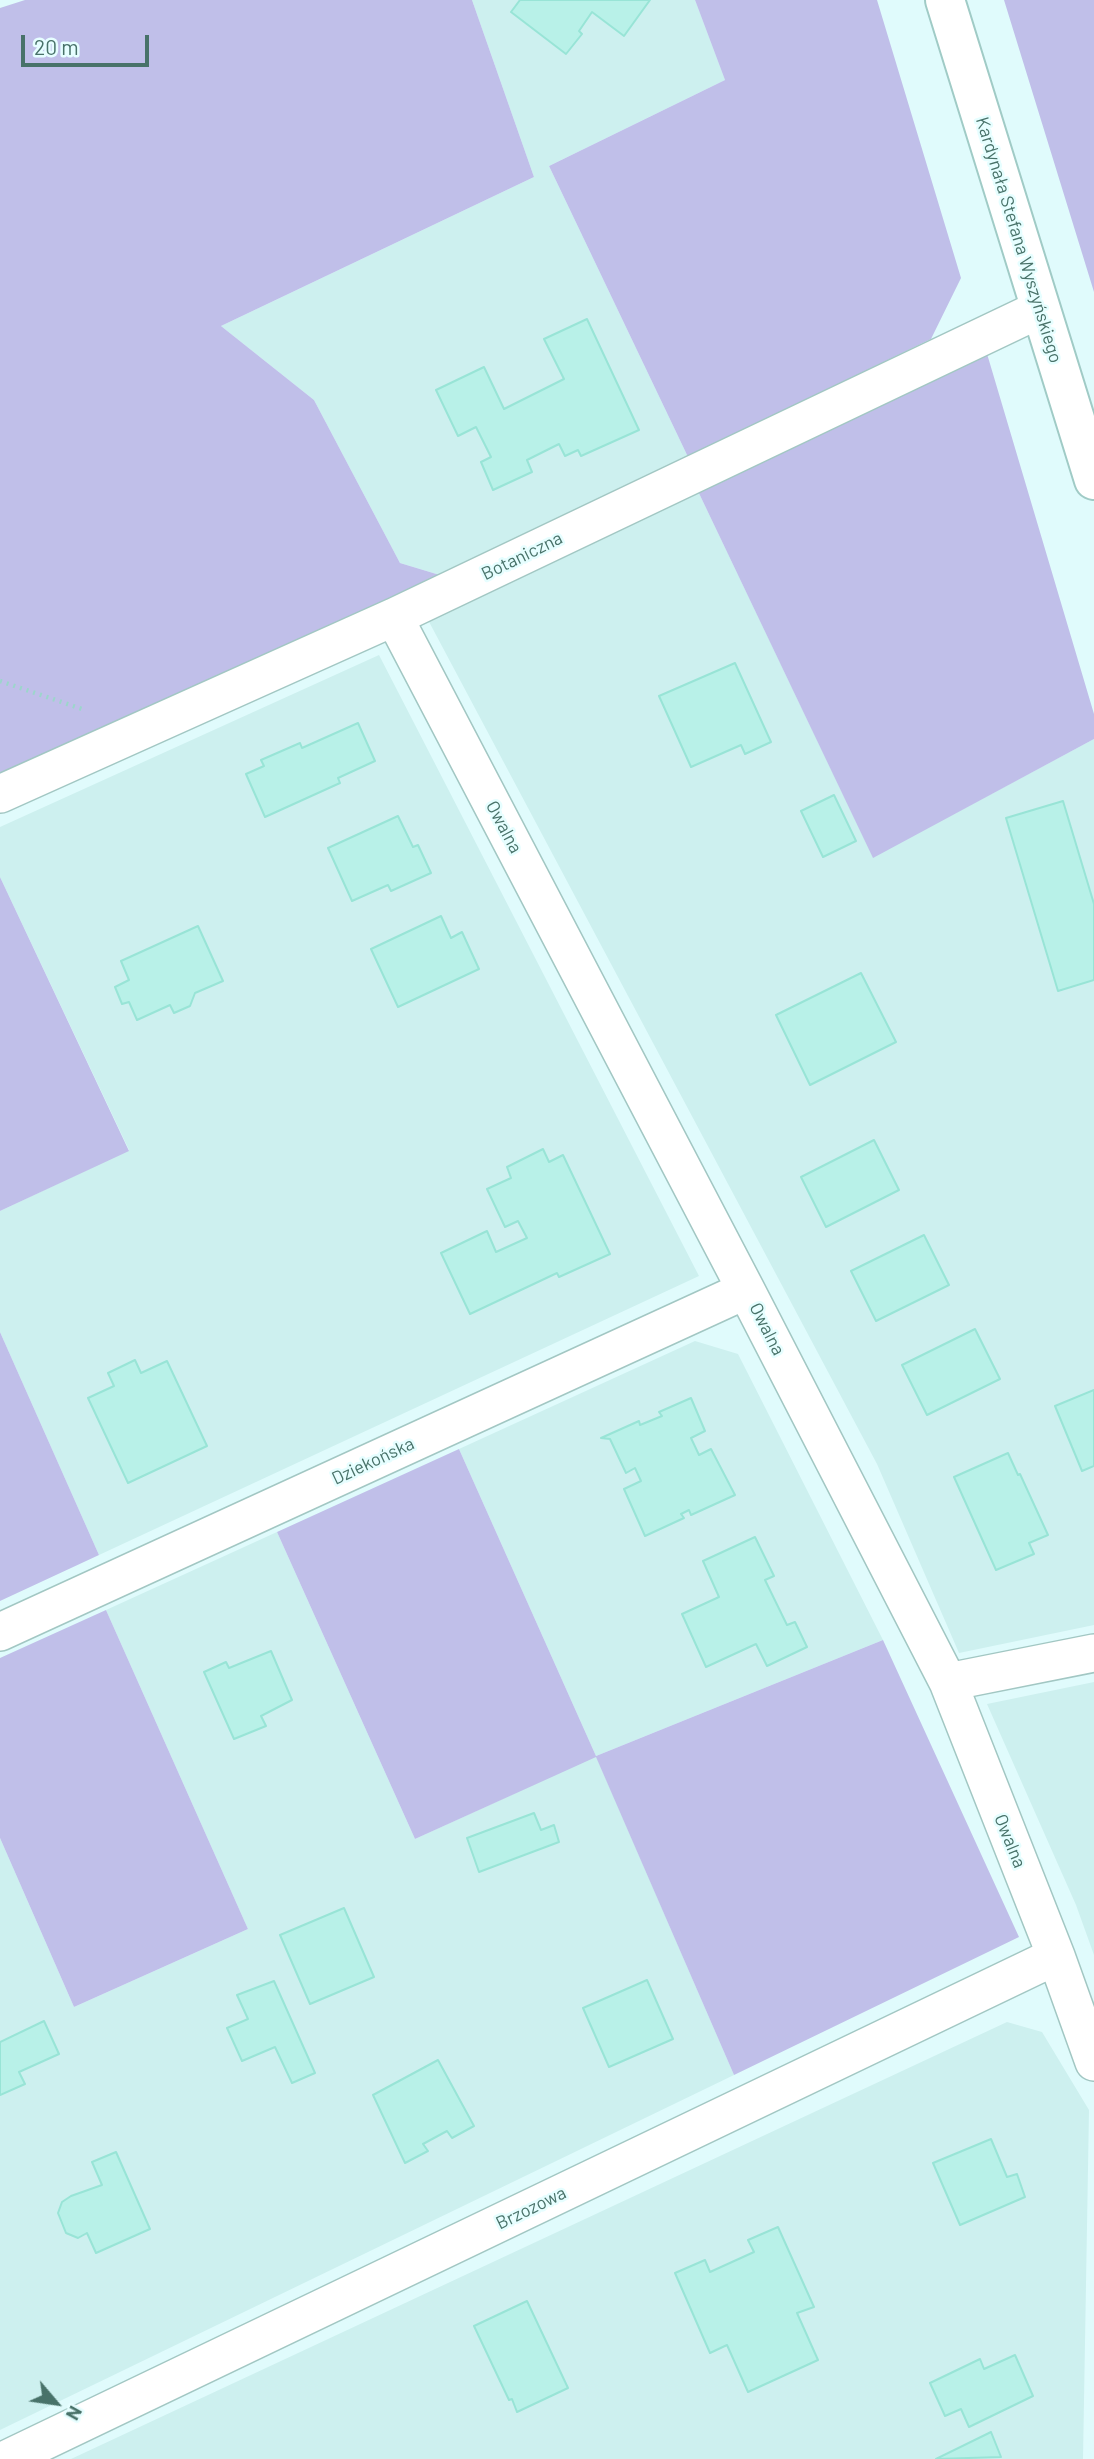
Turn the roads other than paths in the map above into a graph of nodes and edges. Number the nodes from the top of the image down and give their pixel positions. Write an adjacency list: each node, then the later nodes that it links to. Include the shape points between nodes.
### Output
1 (945, 0): 2 (main road, Kardynała Stefana Wyszyńskiego)
2 (1040, 309): 3 (main road, Kardynała Stefana Wyszyńskiego); 4 (street, Botaniczna)
3 (1094, 480)
4 (394, 617): 5 (street, Botaniczna); 6 (street, Owalna)
5 (0, 794)
6 (747, 1290): 7 (street, Dziekońska); 9 (street, Owalna)
7 (0, 1632)
8 (1094, 1653): 9 (street)
9 (948, 1682): 10 (street, Owalna)
10 (1056, 1956): 11 (street, Owalna); 12 (street, Brzozowa)
11 (1094, 2062)
12 (6, 2459)

